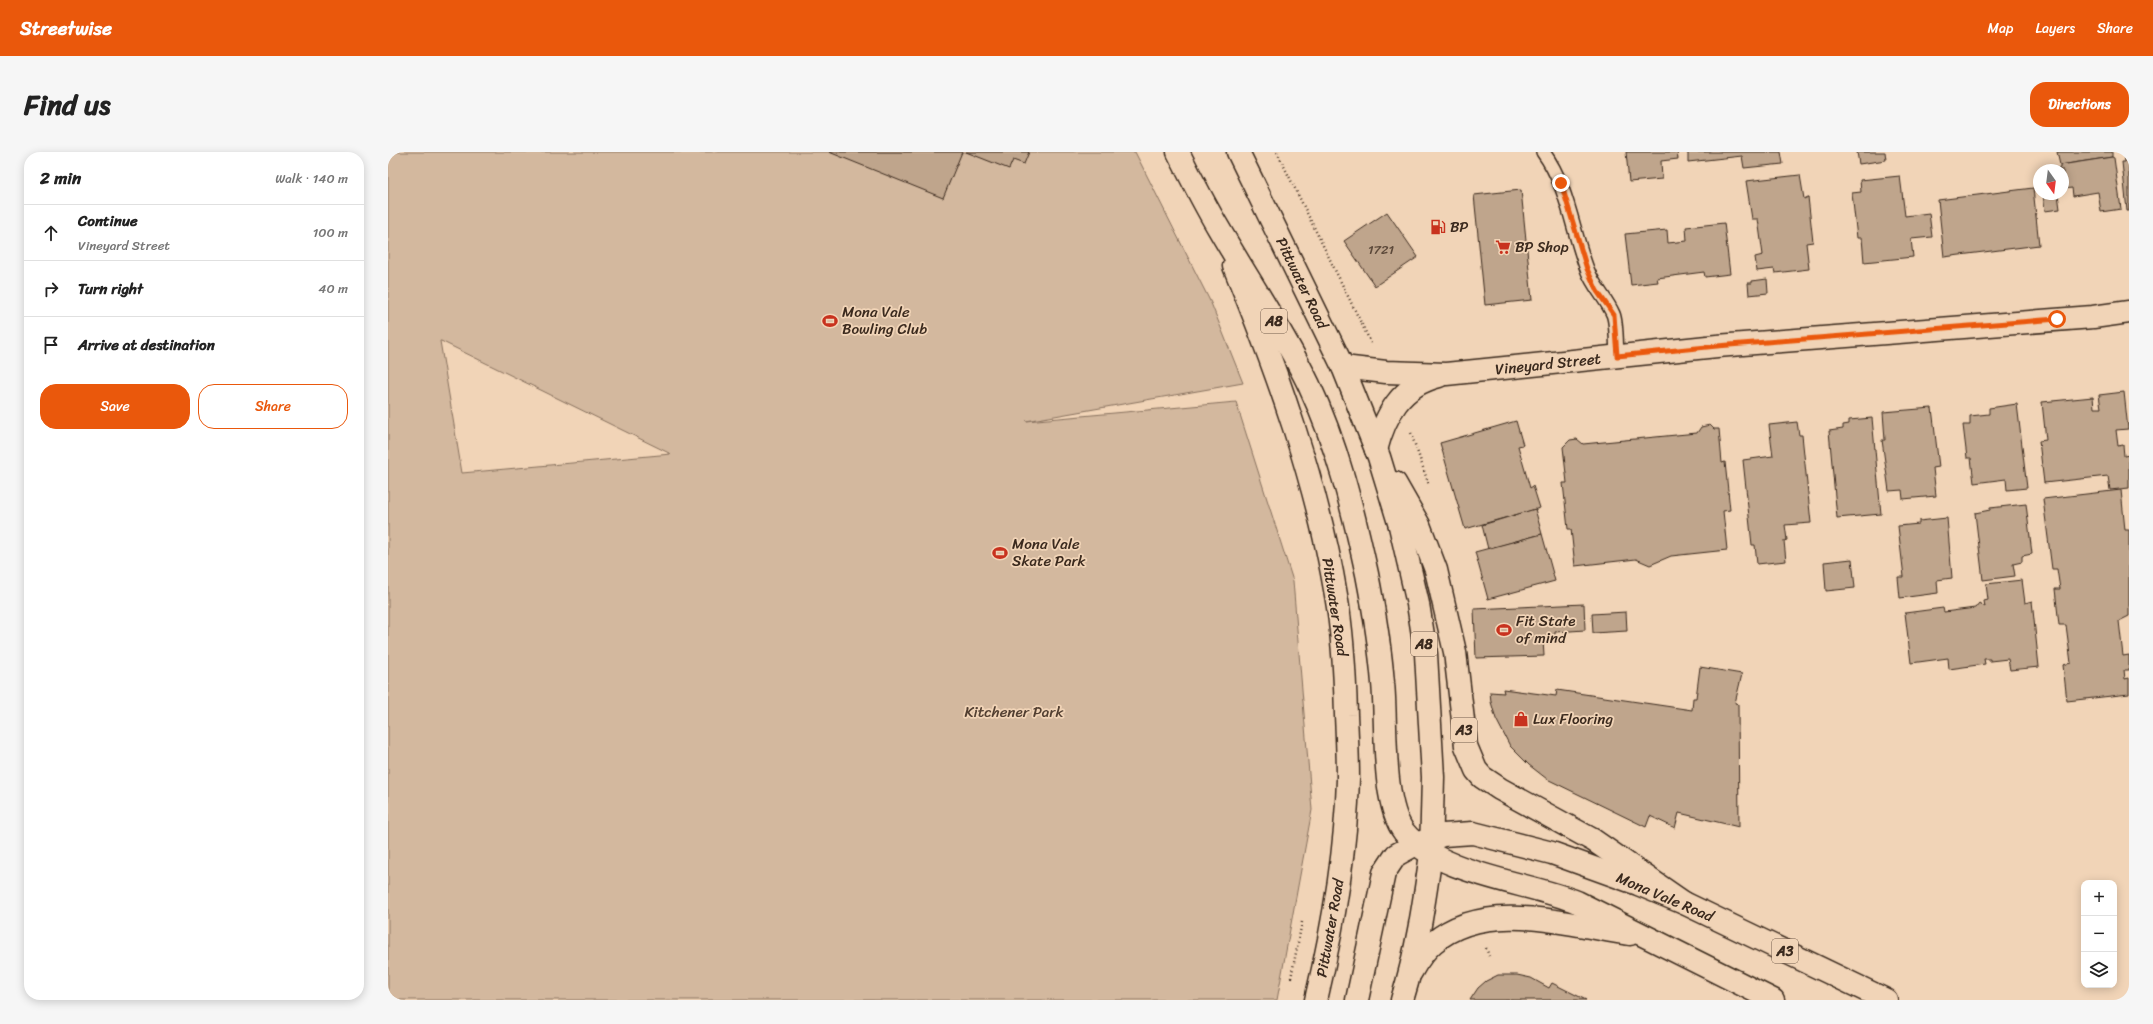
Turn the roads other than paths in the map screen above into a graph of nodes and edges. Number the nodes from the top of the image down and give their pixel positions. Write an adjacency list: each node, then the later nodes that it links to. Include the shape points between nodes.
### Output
1 (1178, 152): 4 (main road, Pittwater Road / A8)
2 (1238, 152): 7 (main road, Pittwater Road / A8)
3 (1543, 152): 6 (lane, via 1561,183 1587,269 1597,291 1614,315)
4 (1218, 228): 10 (main road, Pittwater Road / A8, via 1287,342 1323,418 1349,501 1370,589 1383,685 1387,763 1394,811 1404,832); 14 (main road, Pittwater Road, via 1258,328 1289,416 1317,511 1336,596 1345,668 1348,779 1338,888)
5 (2129, 312): 6 (main road, Vineyard Street)
6 (1617, 356): 8 (main road, Vineyard Street)
7 (1343, 367): 8 (main road, Vineyard Street, via 1386,372); 9 (main road, Pittwater Road / A8)
8 (1446, 374): 9 (main road, Vineyard Street, via 1429,379 1401,398 1386,418)
9 (1377, 453): 10 (main road, Pittwater Road / A8, via 1409,561 1426,654 1432,745); 11 (main road, A3, via 1419,525 1436,570 1455,652 1466,746 1476,770 1500,789 1594,840)
10 (1427, 845): 11 (main road, Mona Vale Road / A3, via 1462,832 1500,839 1552,853); 12 (main road, via 1470,870 1552,892 1602,913); 13 (main road, Pittwater Road); 15 (main road, via 1396,855 1384,873)
11 (1684, 903): 18 (main road, Mona Vale Road / A3)
12 (1649, 938): 13 (main road, via 1549,921 1491,918 1465,925 1443,935 1425,951); 17 (main road)
13 (1411, 972): 16 (main road, Pittwater Road)
14 (1316, 1000)
15 (1357, 1000)
16 (1402, 1000)
17 (1773, 1000)
18 (1886, 1000)

